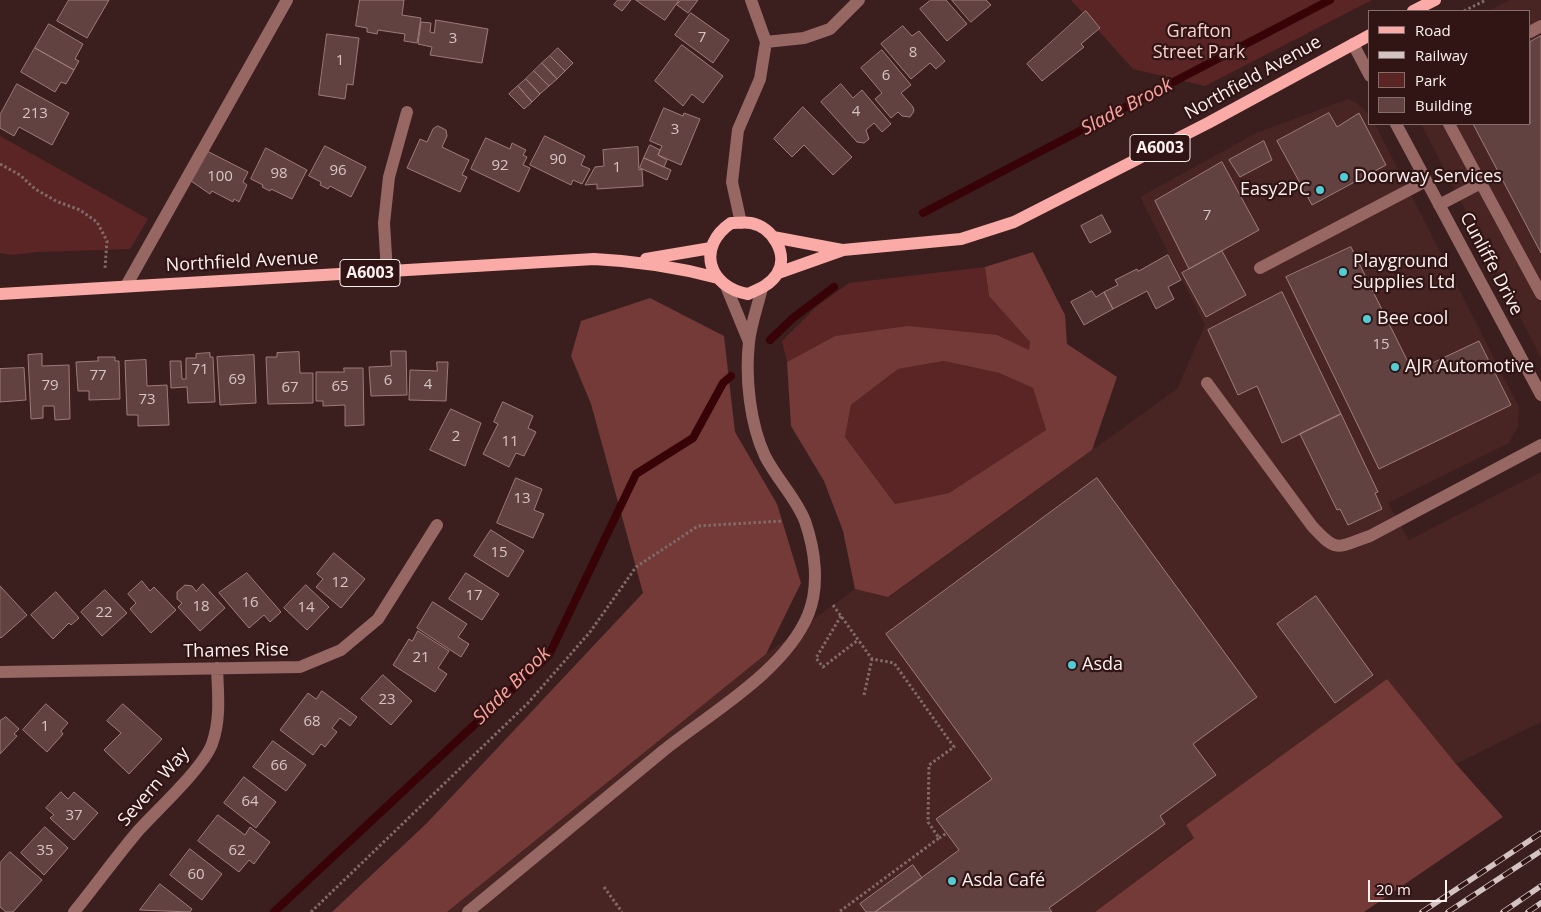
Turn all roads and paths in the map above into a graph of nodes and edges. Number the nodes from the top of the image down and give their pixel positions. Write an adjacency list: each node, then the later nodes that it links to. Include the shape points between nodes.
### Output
1 (287, 0): 29 (street)
2 (751, 0): 9 (street)
3 (859, 0): 9 (street, via 830,29 804,38)
4 (1435, 0): 6 (main road)
5 (1486, 0): 7 (path)
6 (1415, 10)
7 (1466, 10)
8 (1368, 35): 10 (main road, Northfield Avenue / A6003)
9 (766, 42): 19 (street, via 760,78 738,130 732,182)
10 (1353, 44): 11 (street); 22 (main road, Northfield Avenue / A6003, via 1208,123 1014,222 961,239)
11 (1368, 72)
12 (407, 112): 26 (street, via 389,177 384,223)
13 (1397, 125): 16 (street, Cunliffe Drive)
14 (1449, 125): 17 (street)
15 (0, 164): 24 (path, via 20,174 42,193 80,210 96,222 107,241)
16 (1426, 181): 18 (street, Cunliffe Drive); 25 (street)
17 (1481, 183): 18 (street); 32 (street)
18 (1439, 205): 35 (street, Cunliffe Drive)
19 (741, 223): 20 (main road, via 751,223); 21 (main road, via 731,223 718,233)
20 (773, 237): 22 (main road, Northfield Avenue / A6003); 27 (main road, via 782,261)
21 (711, 248): 23 (main road, Northfield Avenue / A6003); 28 (main road, via 711,263)
22 (843, 250): 27 (main road, Northfield Avenue / A6003)
23 (636, 261): 26 (main road, Northfield Avenue / A6003, via 594,259); 28 (main road, Northfield Avenue / A6003, via 684,269)
24 (104, 263)
25 (1260, 268)
26 (387, 272): 29 (main road, Northfield Avenue / A6003)
27 (778, 273): 30 (main road)
28 (722, 282): 30 (main road, via 748,294); 33 (street)
29 (126, 286): 31 (main road, Northfield Avenue / A6003)
30 (762, 288): 33 (street)
31 (0, 294)
32 (1541, 294)
33 (749, 342): 37 (street, via 750,407 756,434)
34 (1207, 383): 36 (street, via 1312,526 1330,545 1340,547 1362,539)
35 (1541, 395)
36 (1541, 445)
37 (804, 520): 48 (path, via 698,526 636,567 590,632 528,703); 49 (street, via 815,560 812,601 807,616 780,657 759,678 664,750)
38 (437, 525): 41 (street, Thames Rise, via 378,619 342,650 300,667)
39 (858, 640): 39 (path, via 822,667 816,658 841,616); 40 (path)
40 (872, 659): 43 (path); 45 (path, via 894,663 954,747 928,764 928,822)
41 (217, 668): 42 (street, Thames Rise); 47 (street, Severn Way, via 219,708 211,746)
42 (0, 672)
43 (864, 694)
44 (947, 833): 45 (path)
45 (939, 838): 51 (path)
46 (604, 888): 50 (path)
47 (74, 912)
48 (312, 912)
49 (468, 912)
50 (622, 912)
51 (839, 912)

